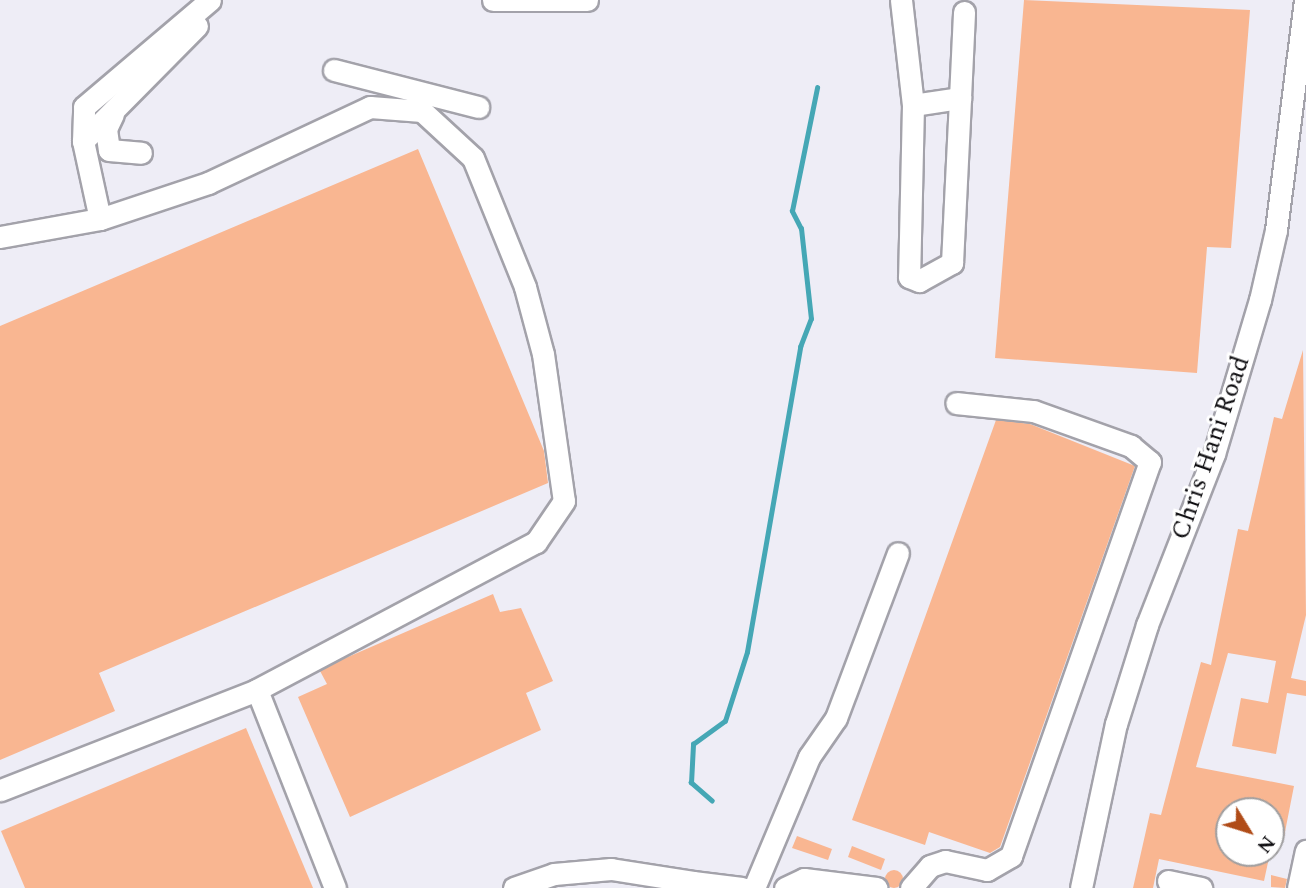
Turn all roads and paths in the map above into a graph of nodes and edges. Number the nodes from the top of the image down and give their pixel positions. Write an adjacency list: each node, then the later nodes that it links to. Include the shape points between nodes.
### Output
1 (210, 0): 13 (street, via 90,96 80,116)
2 (221, 0): 12 (street)
3 (493, 0): 4 (street)
4 (587, 0)
5 (901, 0): 10 (street)
6 (1304, 0): 31 (street, Chris Hani Road, via 1276,230 1260,300 1214,454 1147,625 1116,724)
7 (964, 12): 9 (street)
8 (334, 70): 11 (street)
9 (960, 98): 10 (street); 10 (street, via 952,263 919,281 909,277)
10 (913, 105)
11 (478, 107)
12 (113, 114): 13 (street); 14 (street, via 106,129 109,150)
13 (83, 141): 15 (street)
14 (141, 153)
15 (100, 219): 16 (street); 19 (street, via 208,183 370,107 399,105 442,123 473,158 524,287 543,354 565,501 549,531)
16 (0, 237)
17 (956, 403): 30 (street, via 1033,411 1131,446 1150,462 1011,856 987,870 944,861 930,866)
18 (898, 553): 27 (street, via 836,718 809,757)
19 (257, 690): 20 (street); 24 (street)
20 (0, 790)
21 (1306, 851): 33 (street)
22 (1168, 881): 32 (street)
23 (692, 885): 25 (street, via 611,869 555,874); 26 (street)
24 (335, 888)
25 (514, 888)
26 (742, 888)
27 (754, 888)
28 (785, 888): 29 (street, via 804,880)
29 (876, 888)
30 (911, 888)
31 (1081, 888)
32 (1201, 888)
33 (1298, 888)

